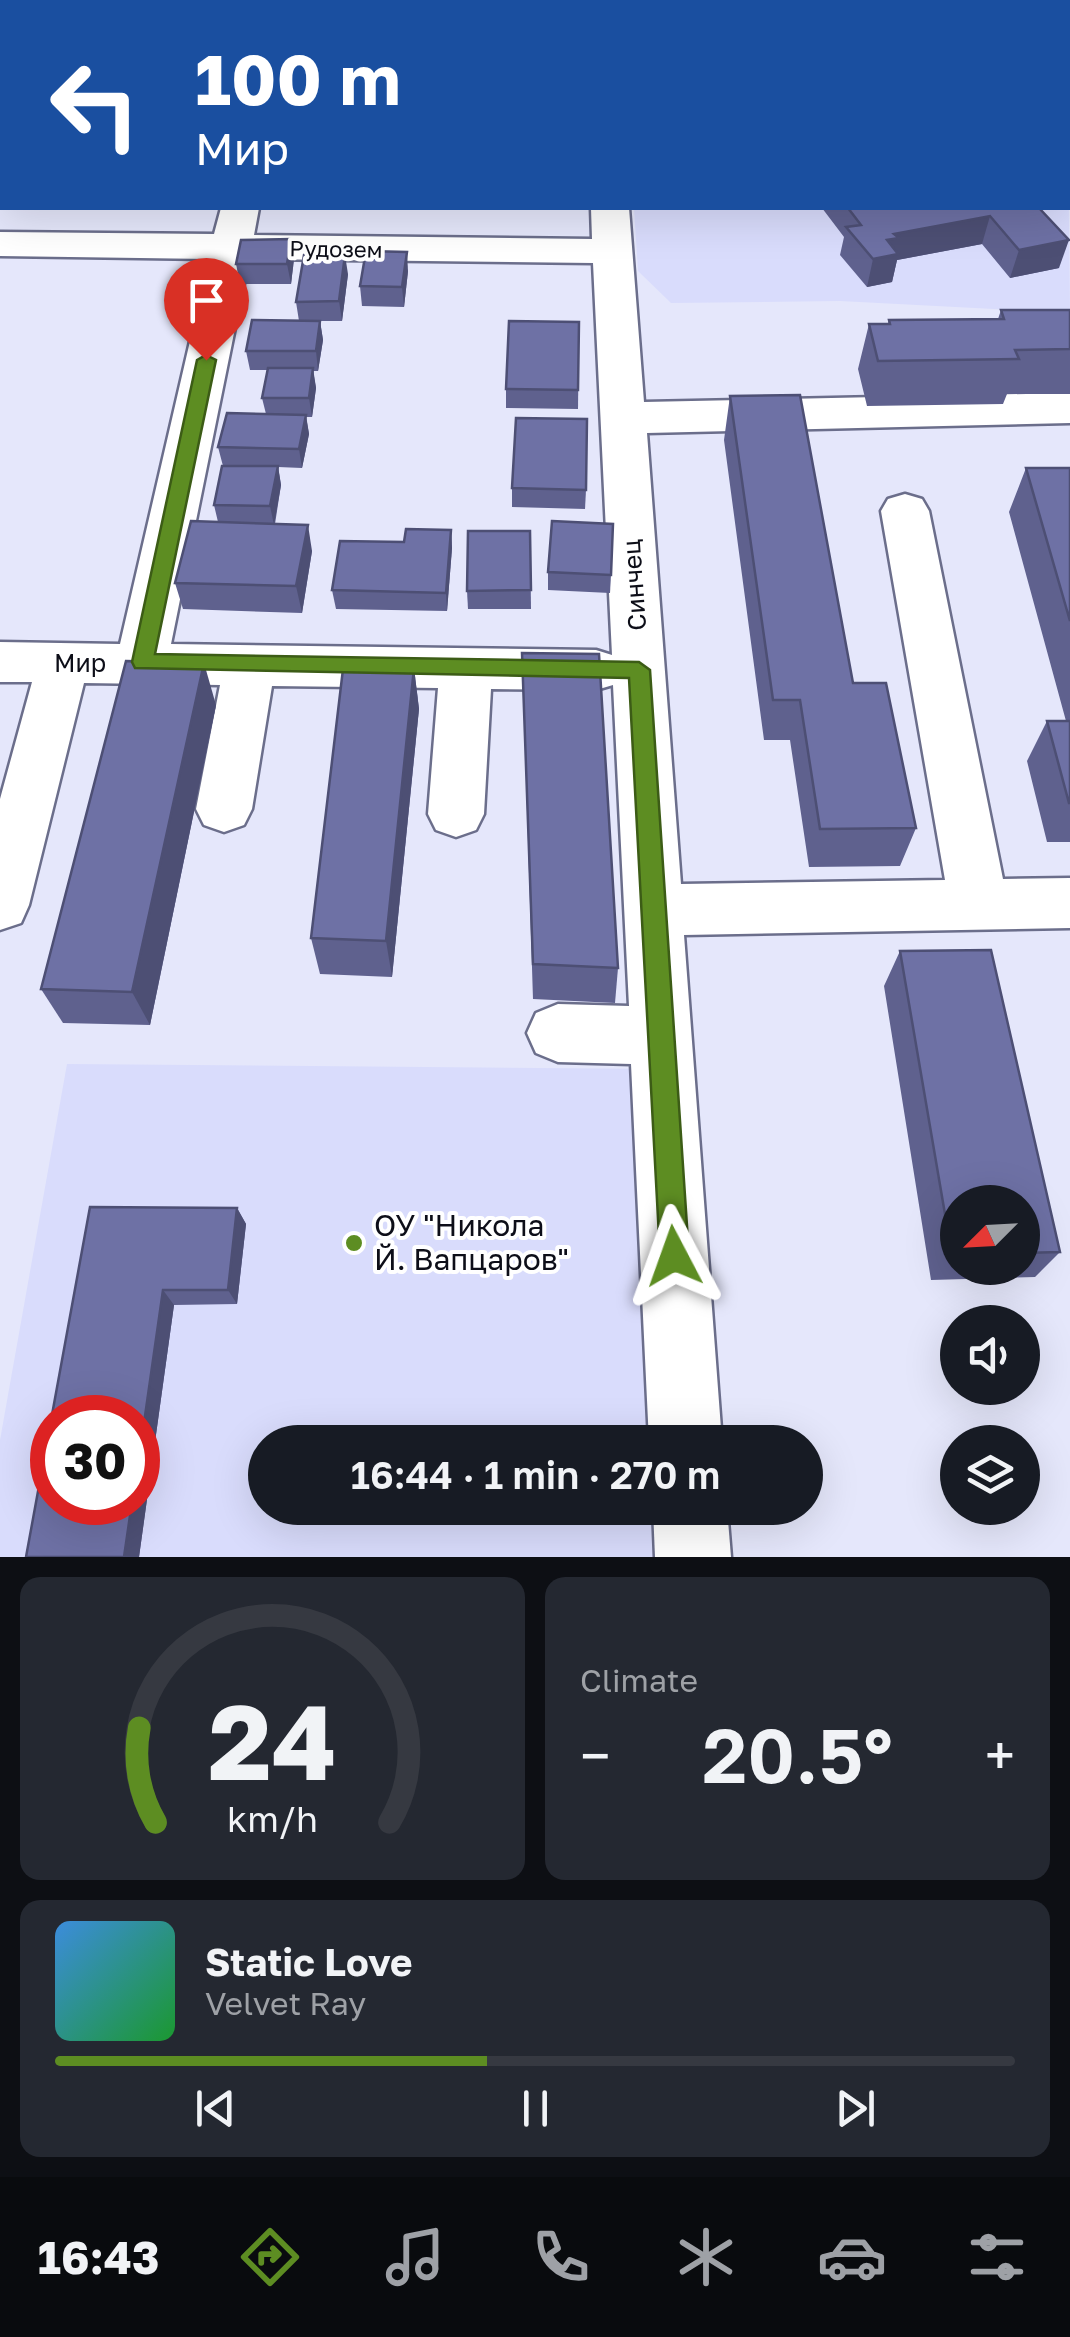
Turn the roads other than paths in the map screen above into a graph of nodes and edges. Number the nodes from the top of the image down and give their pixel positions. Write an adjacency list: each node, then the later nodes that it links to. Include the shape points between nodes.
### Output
1 (235, 228): 2 (street, Рудозем); 3 (street, Рудозем); 8 (street)
2 (612, 229): 5 (street, Синчец)
3 (0, 244)
4 (1070, 408): 5 (street)
5 (623, 418): 12 (street, Синчец)
6 (905, 511): 16 (street)
7 (0, 662): 9 (street, Мир)
8 (142, 662): 9 (street, Мир); 10 (street, Мир)
9 (64, 664): 17 (street)
10 (250, 664): 11 (street, Мир); 13 (street)
11 (466, 668): 12 (street, Мир); 14 (street)
12 (639, 670): 18 (street, Синчец)
13 (224, 809)
14 (456, 814)
15 (1070, 903): 16 (street)
16 (980, 905): 18 (street)
17 (0, 906)
18 (653, 910): 20 (street, Синчец)
19 (558, 1033): 20 (street)
20 (661, 1036): 21 (street, Синчец)
21 (685, 1425)
22 (691, 1525): 23 (street)
23 (693, 1557)

